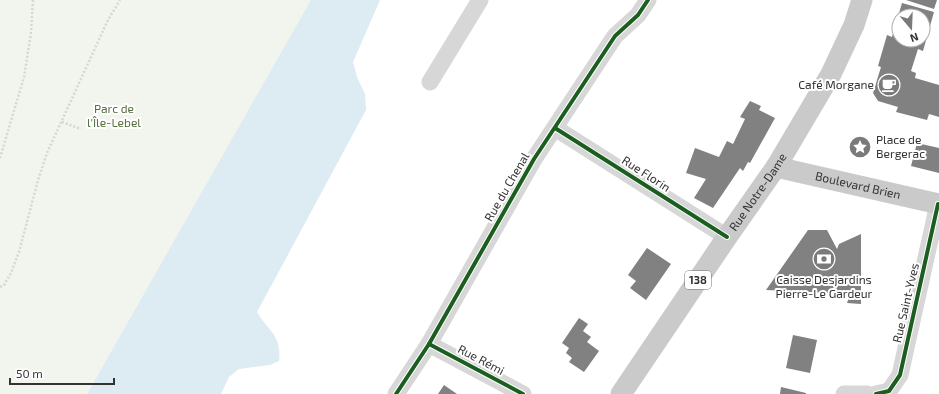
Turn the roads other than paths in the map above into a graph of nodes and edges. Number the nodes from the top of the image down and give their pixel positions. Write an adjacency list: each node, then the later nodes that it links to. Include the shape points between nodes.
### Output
1 (480, 0): 4 (street)
2 (648, 0): 5 (street, Rue du Chenal, via 638,15 615,36)
3 (860, 1): 6 (main road, Rue Notre-Dame / 138, via 854,25 831,74)
4 (430, 82)
5 (555, 128): 8 (street, Rue Florin); 9 (street, Rue du Chenal, via 534,159)
6 (776, 167): 7 (main road, Boulevard Brien); 8 (main road, Rue Notre-Dame / 138)
7 (939, 204): 15 (street, Rue Saint-Yves, via 900,375 889,391)
8 (727, 237): 12 (main road, Rue Notre-Dame / 138)
9 (429, 344): 10 (street, Rue du Chenal); 11 (street, Rue Rémi)
10 (396, 394)
11 (523, 394)
12 (621, 394)
13 (844, 394): 14 (street)
14 (867, 394)
15 (876, 394)

